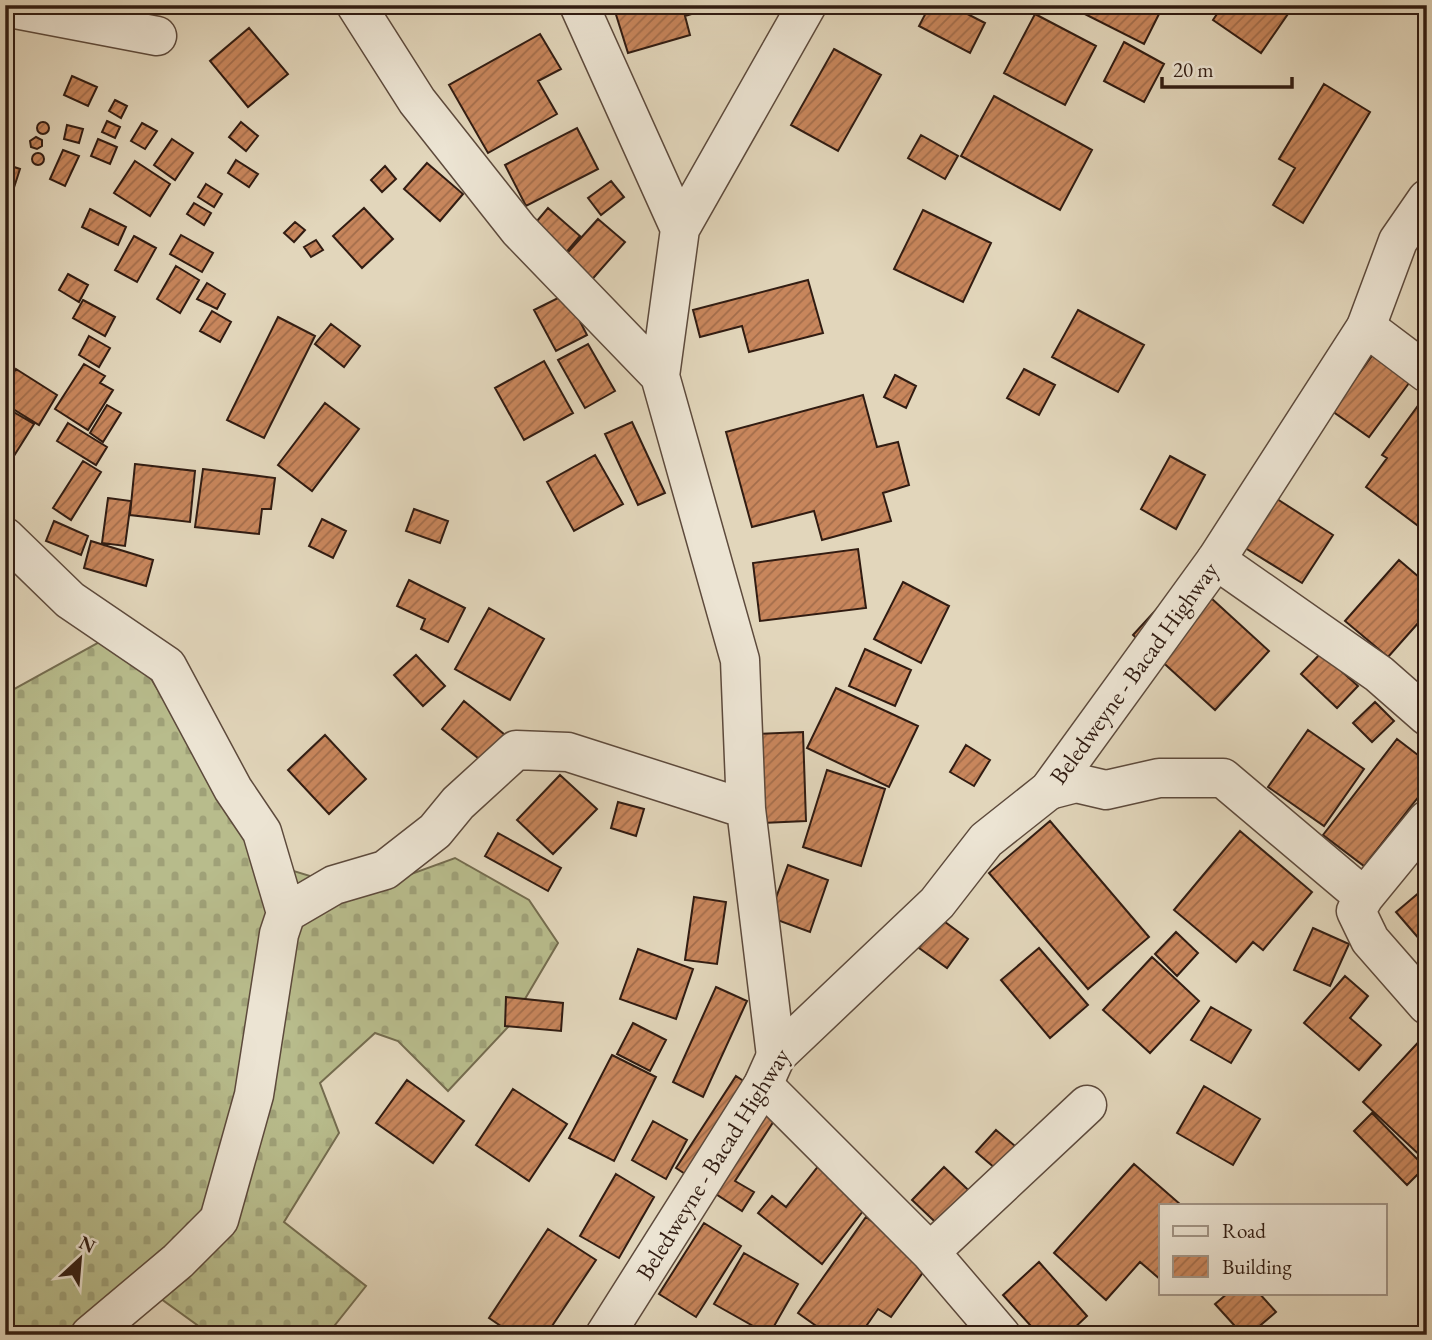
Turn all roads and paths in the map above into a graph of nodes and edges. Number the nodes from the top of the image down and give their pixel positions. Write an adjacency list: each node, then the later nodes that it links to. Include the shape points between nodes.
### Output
1 (356, 5): 10 (street, via 417,102 519,230)
2 (579, 5): 7 (street)
3 (807, 5): 7 (street)
4 (5, 7): 5 (street)
5 (157, 36)
6 (1427, 199): 8 (street, Beledweyne - Bacad Highway, via 1398,241)
7 (680, 229): 10 (street)
8 (1366, 327): 9 (street); 12 (street, Beledweyne - Bacad Highway)
9 (1427, 373)
10 (660, 376): 15 (street, via 740,660)
11 (5, 537): 18 (street, via 70,600 167,666 233,789 262,832)
12 (1216, 560): 13 (street, via 1379,674); 14 (street, Beledweyne - Bacad Highway)
13 (1427, 716)
14 (1049, 790): 17 (street, via 1076,783 1106,790 1159,778 1223,778); 20 (street, Beledweyne - Bacad Highway, via 986,840 937,902)
15 (746, 809): 18 (street, via 569,752 516,750 458,803 435,831 385,870 334,885); 20 (street)
16 (1427, 820): 17 (street)
17 (1364, 897): 19 (street, via 1356,911 1370,940)
18 (286, 913): 23 (street, via 254,1095 219,1220)
19 (1427, 1005)
20 (769, 1070): 22 (street); 24 (street, Beledweyne - Bacad Highway)
21 (1087, 1105): 22 (street)
22 (930, 1252): 25 (street)
23 (90, 1335)
24 (605, 1335)
25 (1001, 1335)

